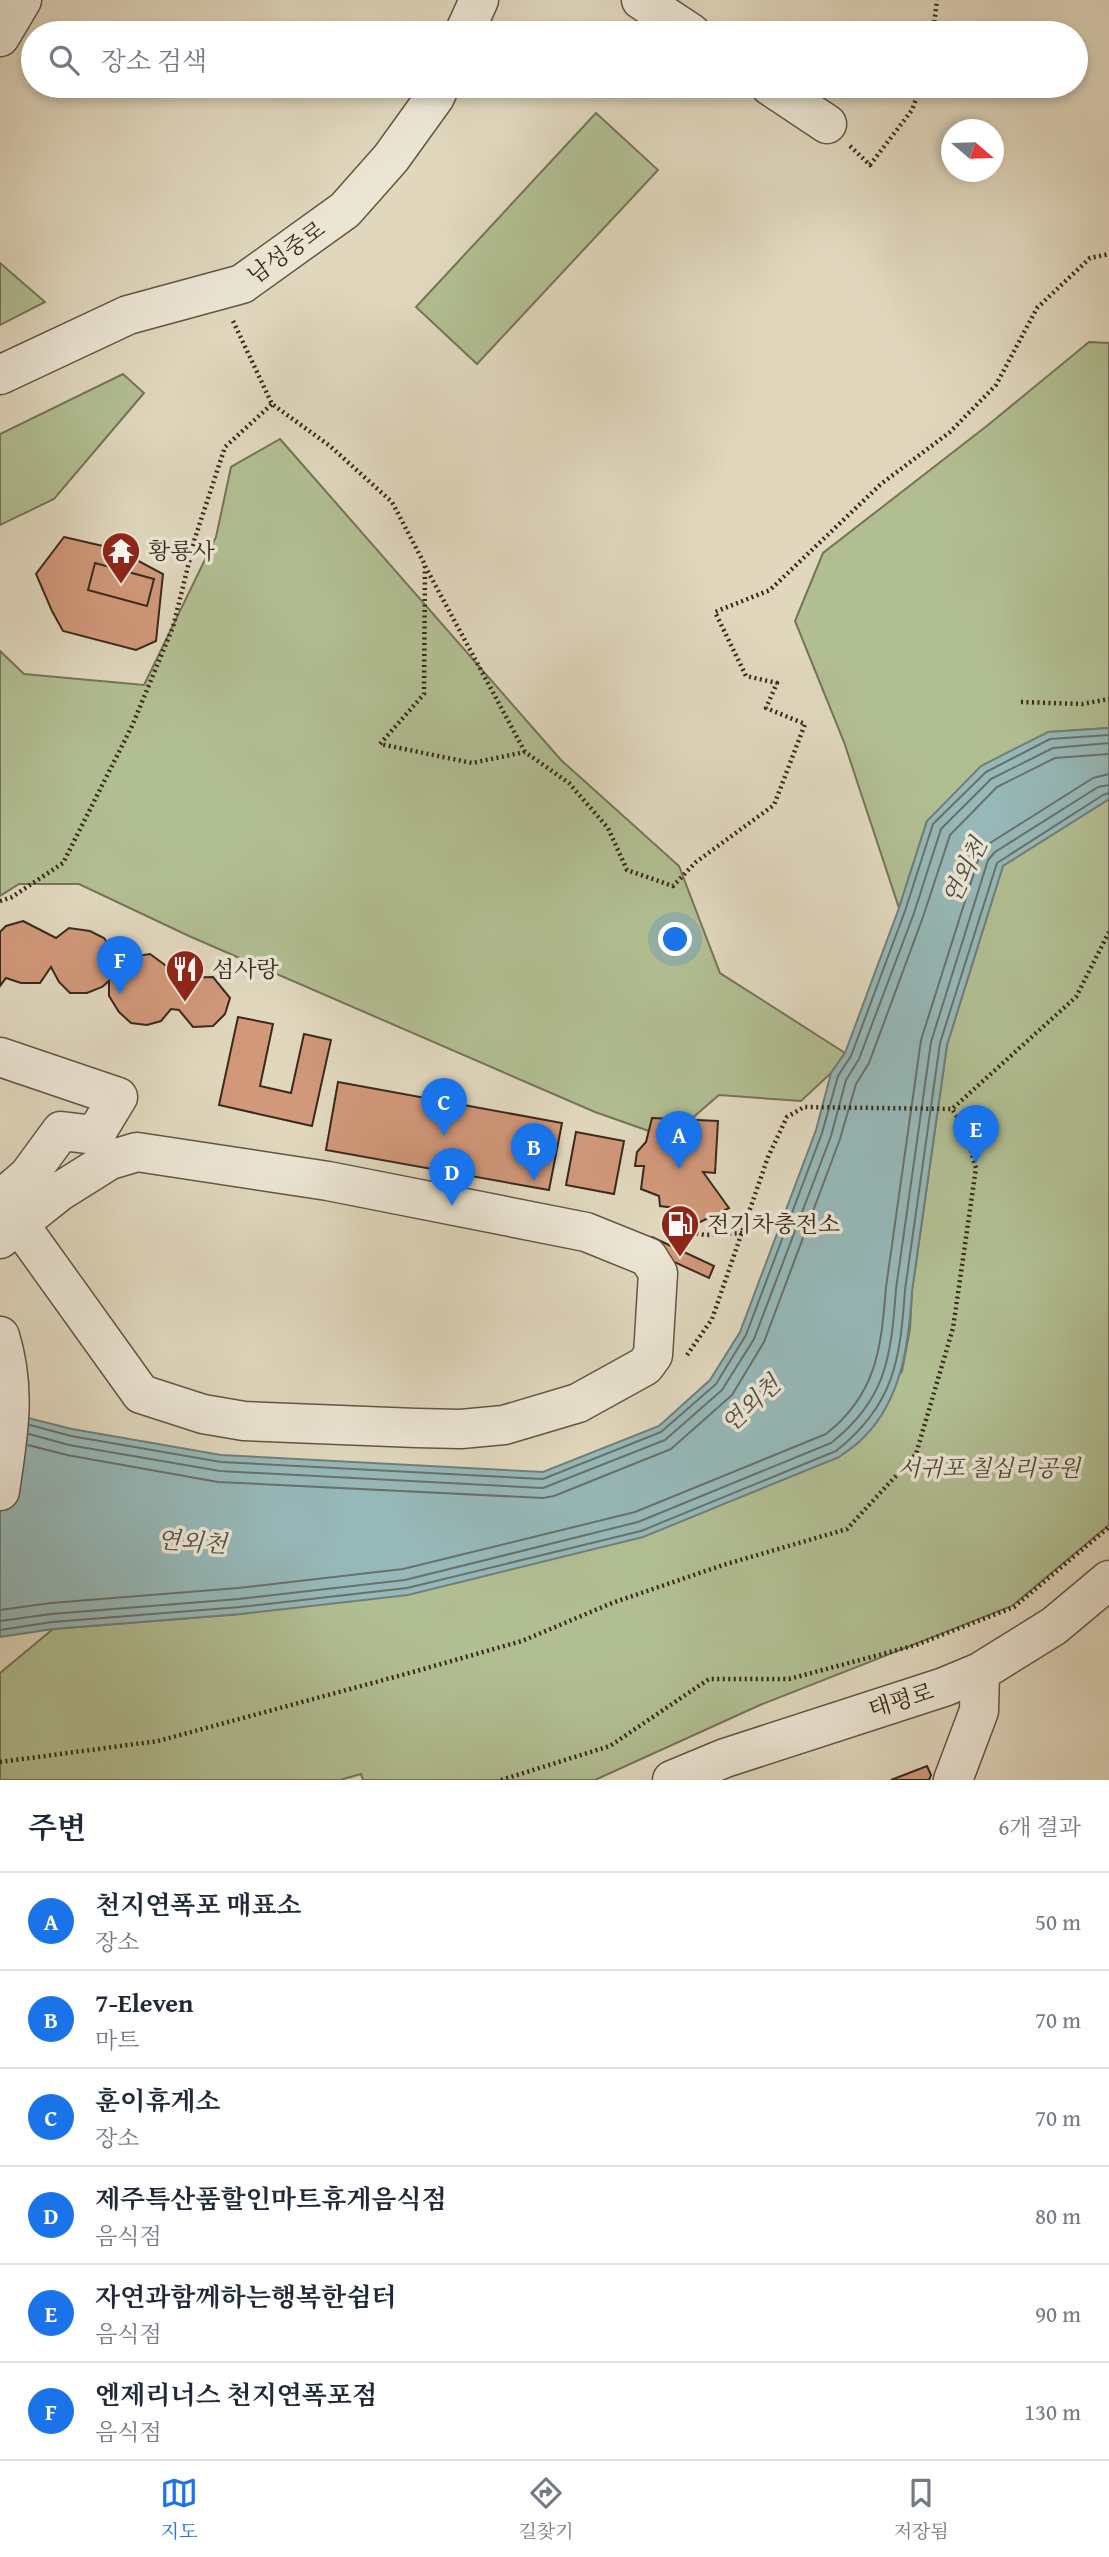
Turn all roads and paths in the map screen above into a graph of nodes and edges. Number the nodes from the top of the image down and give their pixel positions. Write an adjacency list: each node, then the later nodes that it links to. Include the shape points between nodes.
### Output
1 (22, 0): 8 (street)
2 (480, 0): 5 (street)
3 (641, 0): 6 (street)
4 (937, 0): 7 (path)
5 (470, 21)
6 (673, 21)
7 (934, 21)
8 (0, 37)
9 (434, 98): 15 (street, 남성중로, via 391,158 345,209 243,284 128,315)
10 (788, 98): 12 (street)
11 (916, 98): 12 (path, via 870,165)
12 (827, 124)
13 (1109, 254): 20 (path, via 1090,258 1037,308 996,385 950,432 881,484 770,590 715,612 746,676 777,683 766,708 806,724 774,805 696,863 673,886 627,870 607,828 569,783)
14 (233, 321): 16 (path)
15 (0, 376)
16 (272, 404): 17 (path, via 330,446 392,502); 21 (path, via 225,447 195,538 173,627 132,726 64,863)
17 (425, 565): 20 (path); 20 (path, via 424,694 380,744 472,764)
18 (1109, 699): 19 (path, via 1082,704)
19 (1021, 702)
20 (525, 752)
21 (0, 901)
22 (1109, 932): 24 (path, via 1076,997)
23 (0, 1057): 25 (street, via 118,1097 95,1135 61,1131 28,1176)
24 (952, 1109): 27 (path, via 804,1107 787,1117 768,1157 712,1319); 32 (path, via 964,1127 976,1168 953,1328 916,1454 847,1529 723,1565 522,1641 414,1672 158,1741)
25 (6, 1221): 25 (street, via 141,1394 203,1415 244,1421 438,1429 504,1425 578,1403 645,1366 653,1355 658,1273 648,1257 586,1232 328,1181 137,1152 110,1160)
26 (0, 1336): 28 (street, via 9,1364 10,1422)
27 (685, 1357)
28 (0, 1491)
29 (1109, 1527): 33 (path, via 1014,1607 916,1645 789,1679 709,1679 610,1746)
30 (1109, 1580): 31 (street, 태평로, via 1054,1626)
31 (980, 1672): 34 (street, 태평로, via 758,1746); 35 (street, via 979,1711)
32 (0, 1762)
33 (500, 1780)
34 (672, 1780)
35 (953, 1780)

